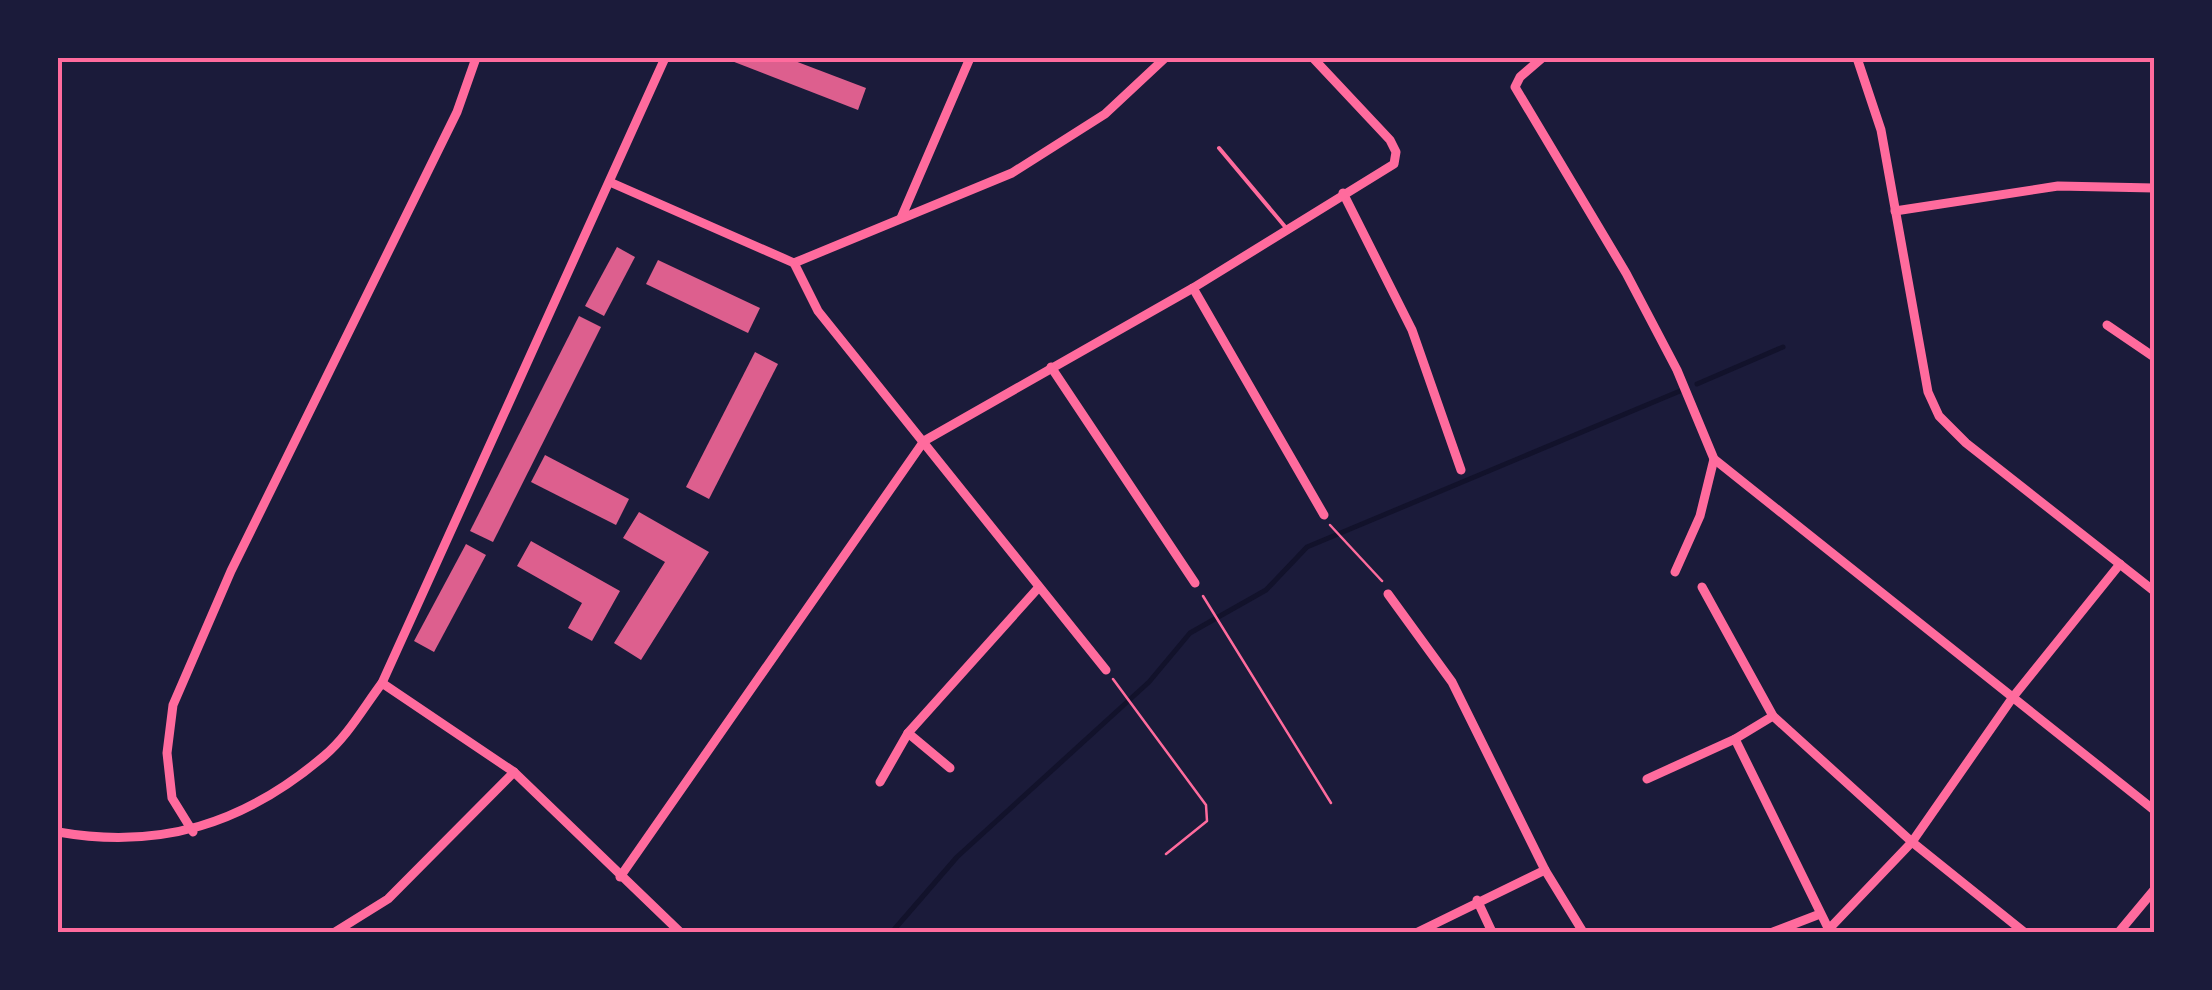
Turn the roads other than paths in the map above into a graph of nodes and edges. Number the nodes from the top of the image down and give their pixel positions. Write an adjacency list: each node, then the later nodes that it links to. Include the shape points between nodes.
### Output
1 (476, 58): 43 (street, via 457,112 173,705 167,753 172,798)
2 (665, 58): 9 (street)
3 (970, 58): 13 (street)
4 (1165, 58): 13 (street, via 1105,114 1012,172)
5 (1314, 58): 11 (street, via 1396,152 1394,164)
6 (1542, 58): 21 (street, via 1516,87 1626,273)
7 (1857, 58): 12 (street, via 1878,117)
8 (1219, 148): 14 (lane)
9 (612, 183): 15 (street); 32 (street)
10 (2154, 188): 12 (street, via 2058,186)
11 (1343, 193): 14 (street); 22 (street, via 1412,330)
12 (1895, 210): 24 (street, via 1918,353 1939,416)
13 (901, 218): 15 (street)
14 (1287, 229): 16 (street)
15 (794, 263): 20 (street, via 818,312)
16 (1193, 288): 19 (street); 23 (street)
17 (2107, 325): 18 (street)
18 (2154, 357)
19 (1051, 367): 20 (street); 26 (street)
20 (924, 441): 27 (street); 46 (street)
21 (1714, 459): 25 (street, via 1700,516); 33 (street)
22 (1462, 470)
23 (1324, 515)
24 (2120, 564): 29 (street); 33 (street)
25 (1674, 572)
26 (1195, 583)
27 (1039, 586): 31 (street); 35 (street)
28 (1702, 587): 34 (street)
29 (2154, 591)
30 (1388, 594): 45 (street, via 1452,682)
31 (1106, 670)
32 (382, 684): 38 (street); 43 (street, via 327,754)
33 (2013, 697): 41 (street); 44 (street)
34 (1773, 716): 36 (street); 44 (street)
35 (908, 733): 37 (street); 40 (street)
36 (1736, 739): 39 (street); 49 (street)
37 (950, 768)
38 (514, 772): 46 (street); 51 (street, via 388,899)
39 (1647, 779)
40 (880, 782)
41 (2154, 810)
42 (58, 832): 43 (street, via 117,841)
43 (193, 832)
44 (1912, 842): 50 (street); 57 (street)
45 (1545, 870): 48 (street); 55 (street)
46 (620, 877): 52 (street)
47 (2154, 890): 58 (street)
48 (1476, 900): 53 (street); 54 (street)
49 (1820, 914): 50 (street); 56 (street)
50 (1829, 931)
51 (335, 932)
52 (680, 932)
53 (1418, 932)
54 (1492, 932)
55 (1583, 932)
56 (1773, 932)
57 (2024, 932)
58 (2119, 932)

